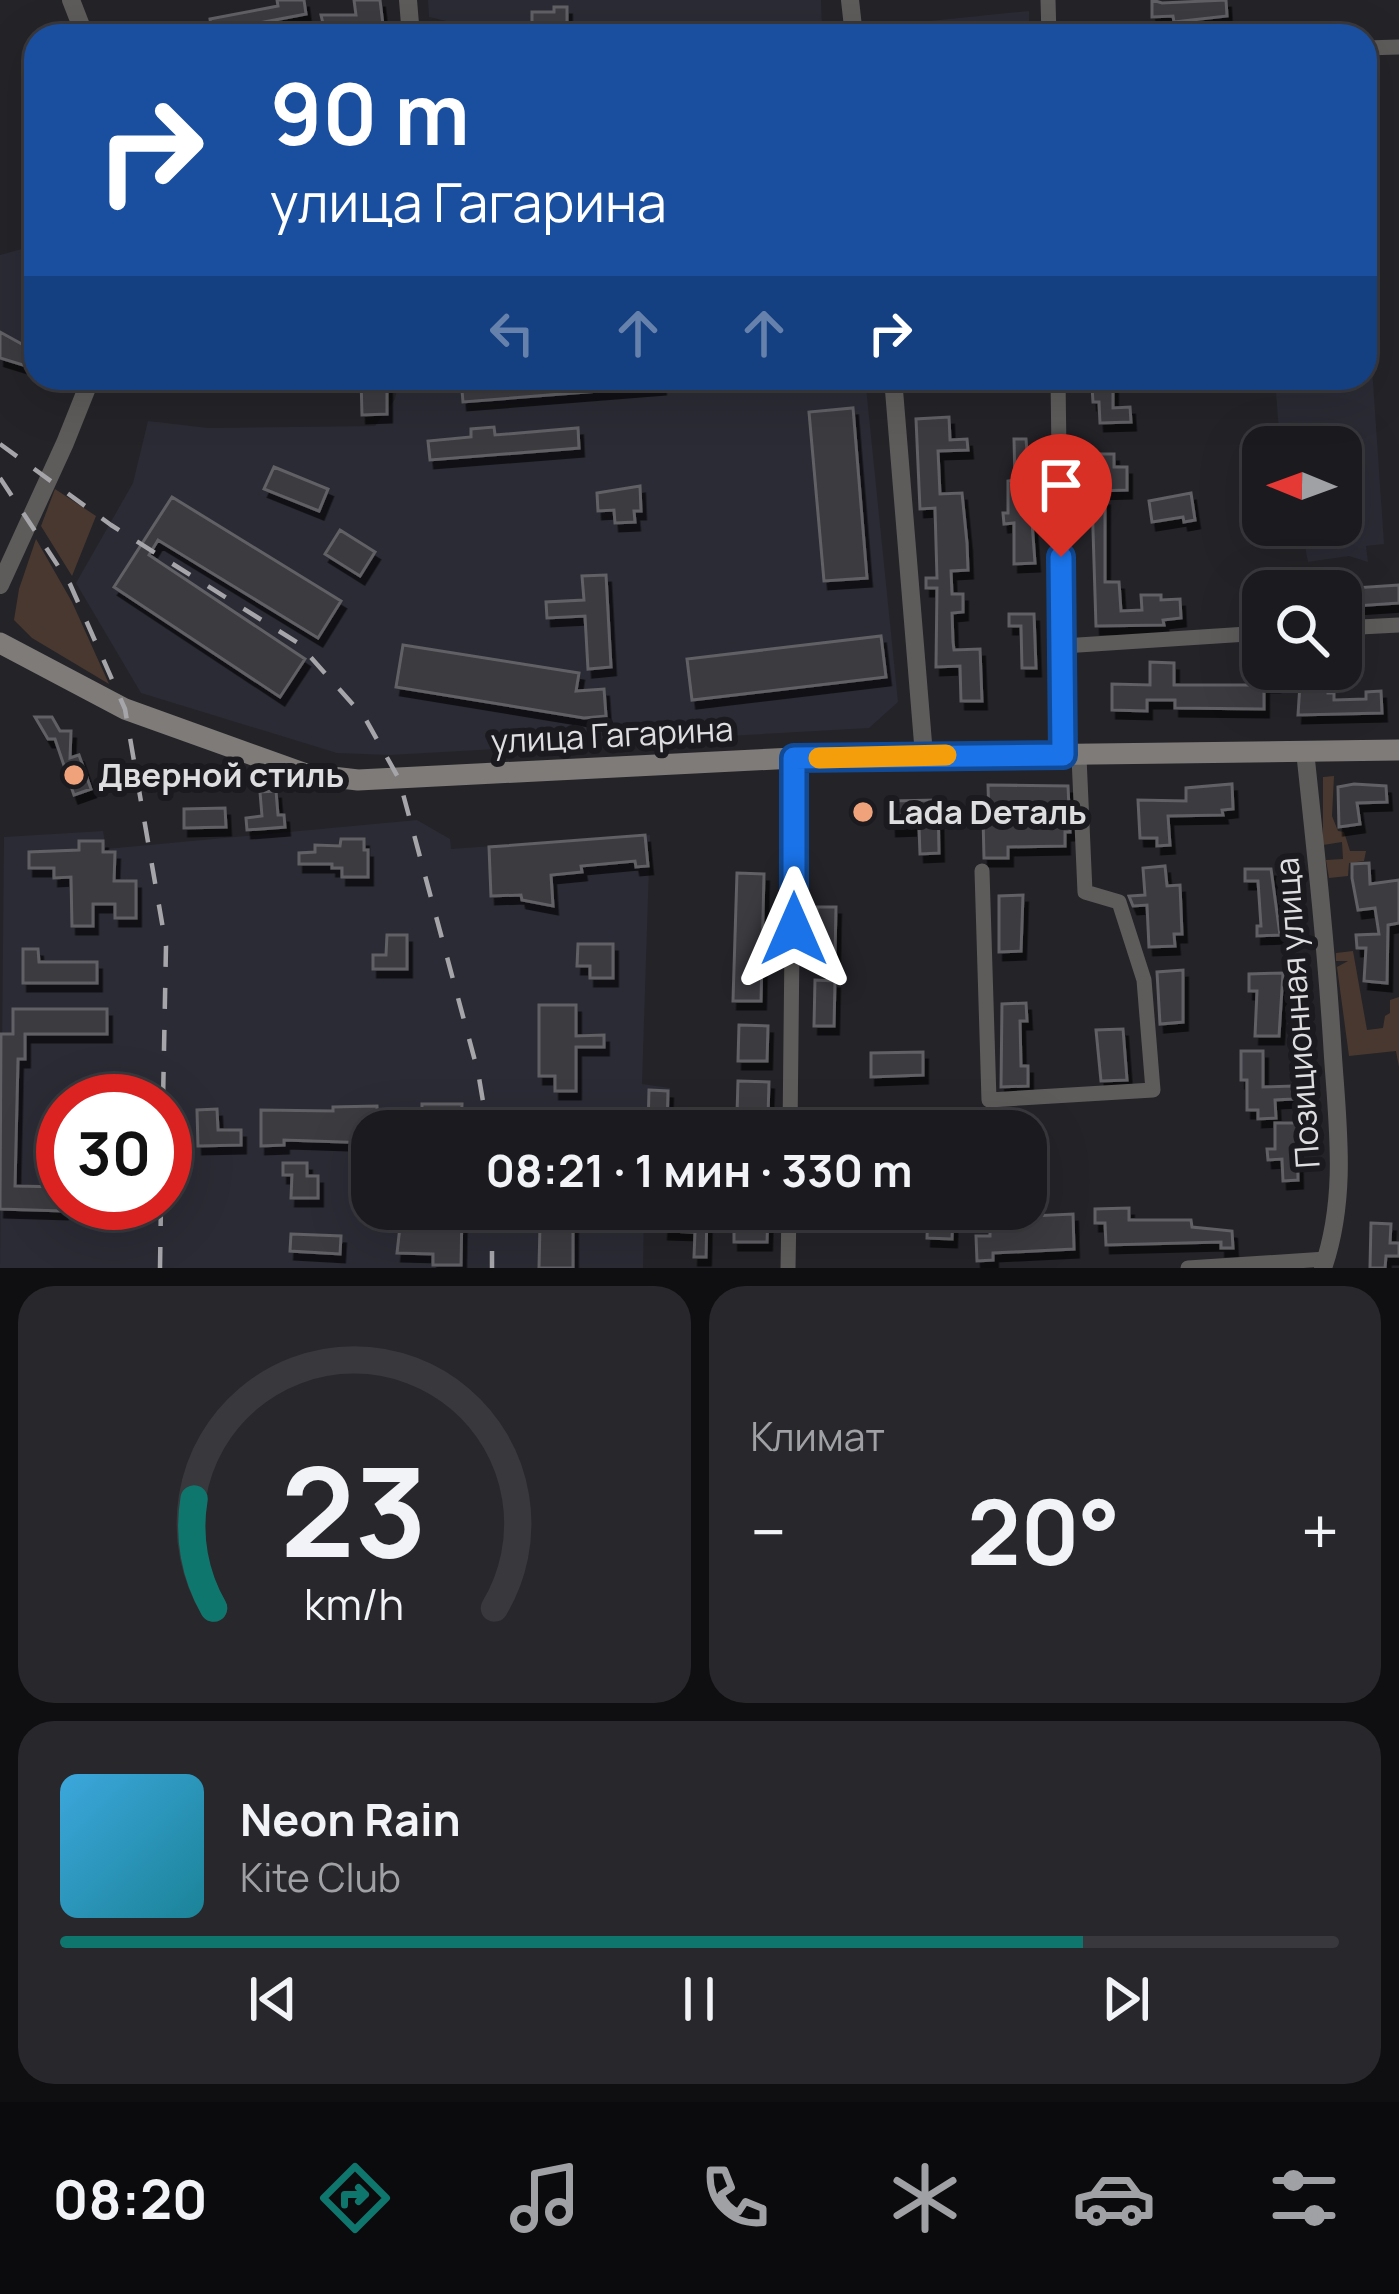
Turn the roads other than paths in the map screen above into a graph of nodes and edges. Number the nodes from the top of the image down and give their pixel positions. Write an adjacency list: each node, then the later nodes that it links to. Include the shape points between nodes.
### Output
1 (86, 390): 4 (street)
2 (894, 390): 12 (street)
3 (1058, 390): 9 (street)
4 (0, 584)
5 (1399, 625): 6 (street)
6 (1362, 627)
7 (1242, 634): 9 (street)
8 (0, 643): 14 (main road, улица Гагарина, via 125,709 306,774 399,779)
9 (1063, 646): 13 (street)
10 (1399, 750): 11 (main road, улица Гагарина)
11 (1305, 751): 13 (main road, улица Гагарина); 18 (street, Позиционная улица, via 1341,1177)
12 (924, 755): 13 (main road, улица Гагарина); 14 (main road, улица Гагарина)
13 (1071, 756): 15 (street, via 1085,892 1119,902 1144,980 1153,1090 989,1100)
14 (794, 758): 16 (street)
15 (982, 871)
16 (790, 1110)
17 (789, 1230): 19 (street)
18 (1324, 1264): 20 (street)
19 (788, 1268)
20 (1189, 1268)

